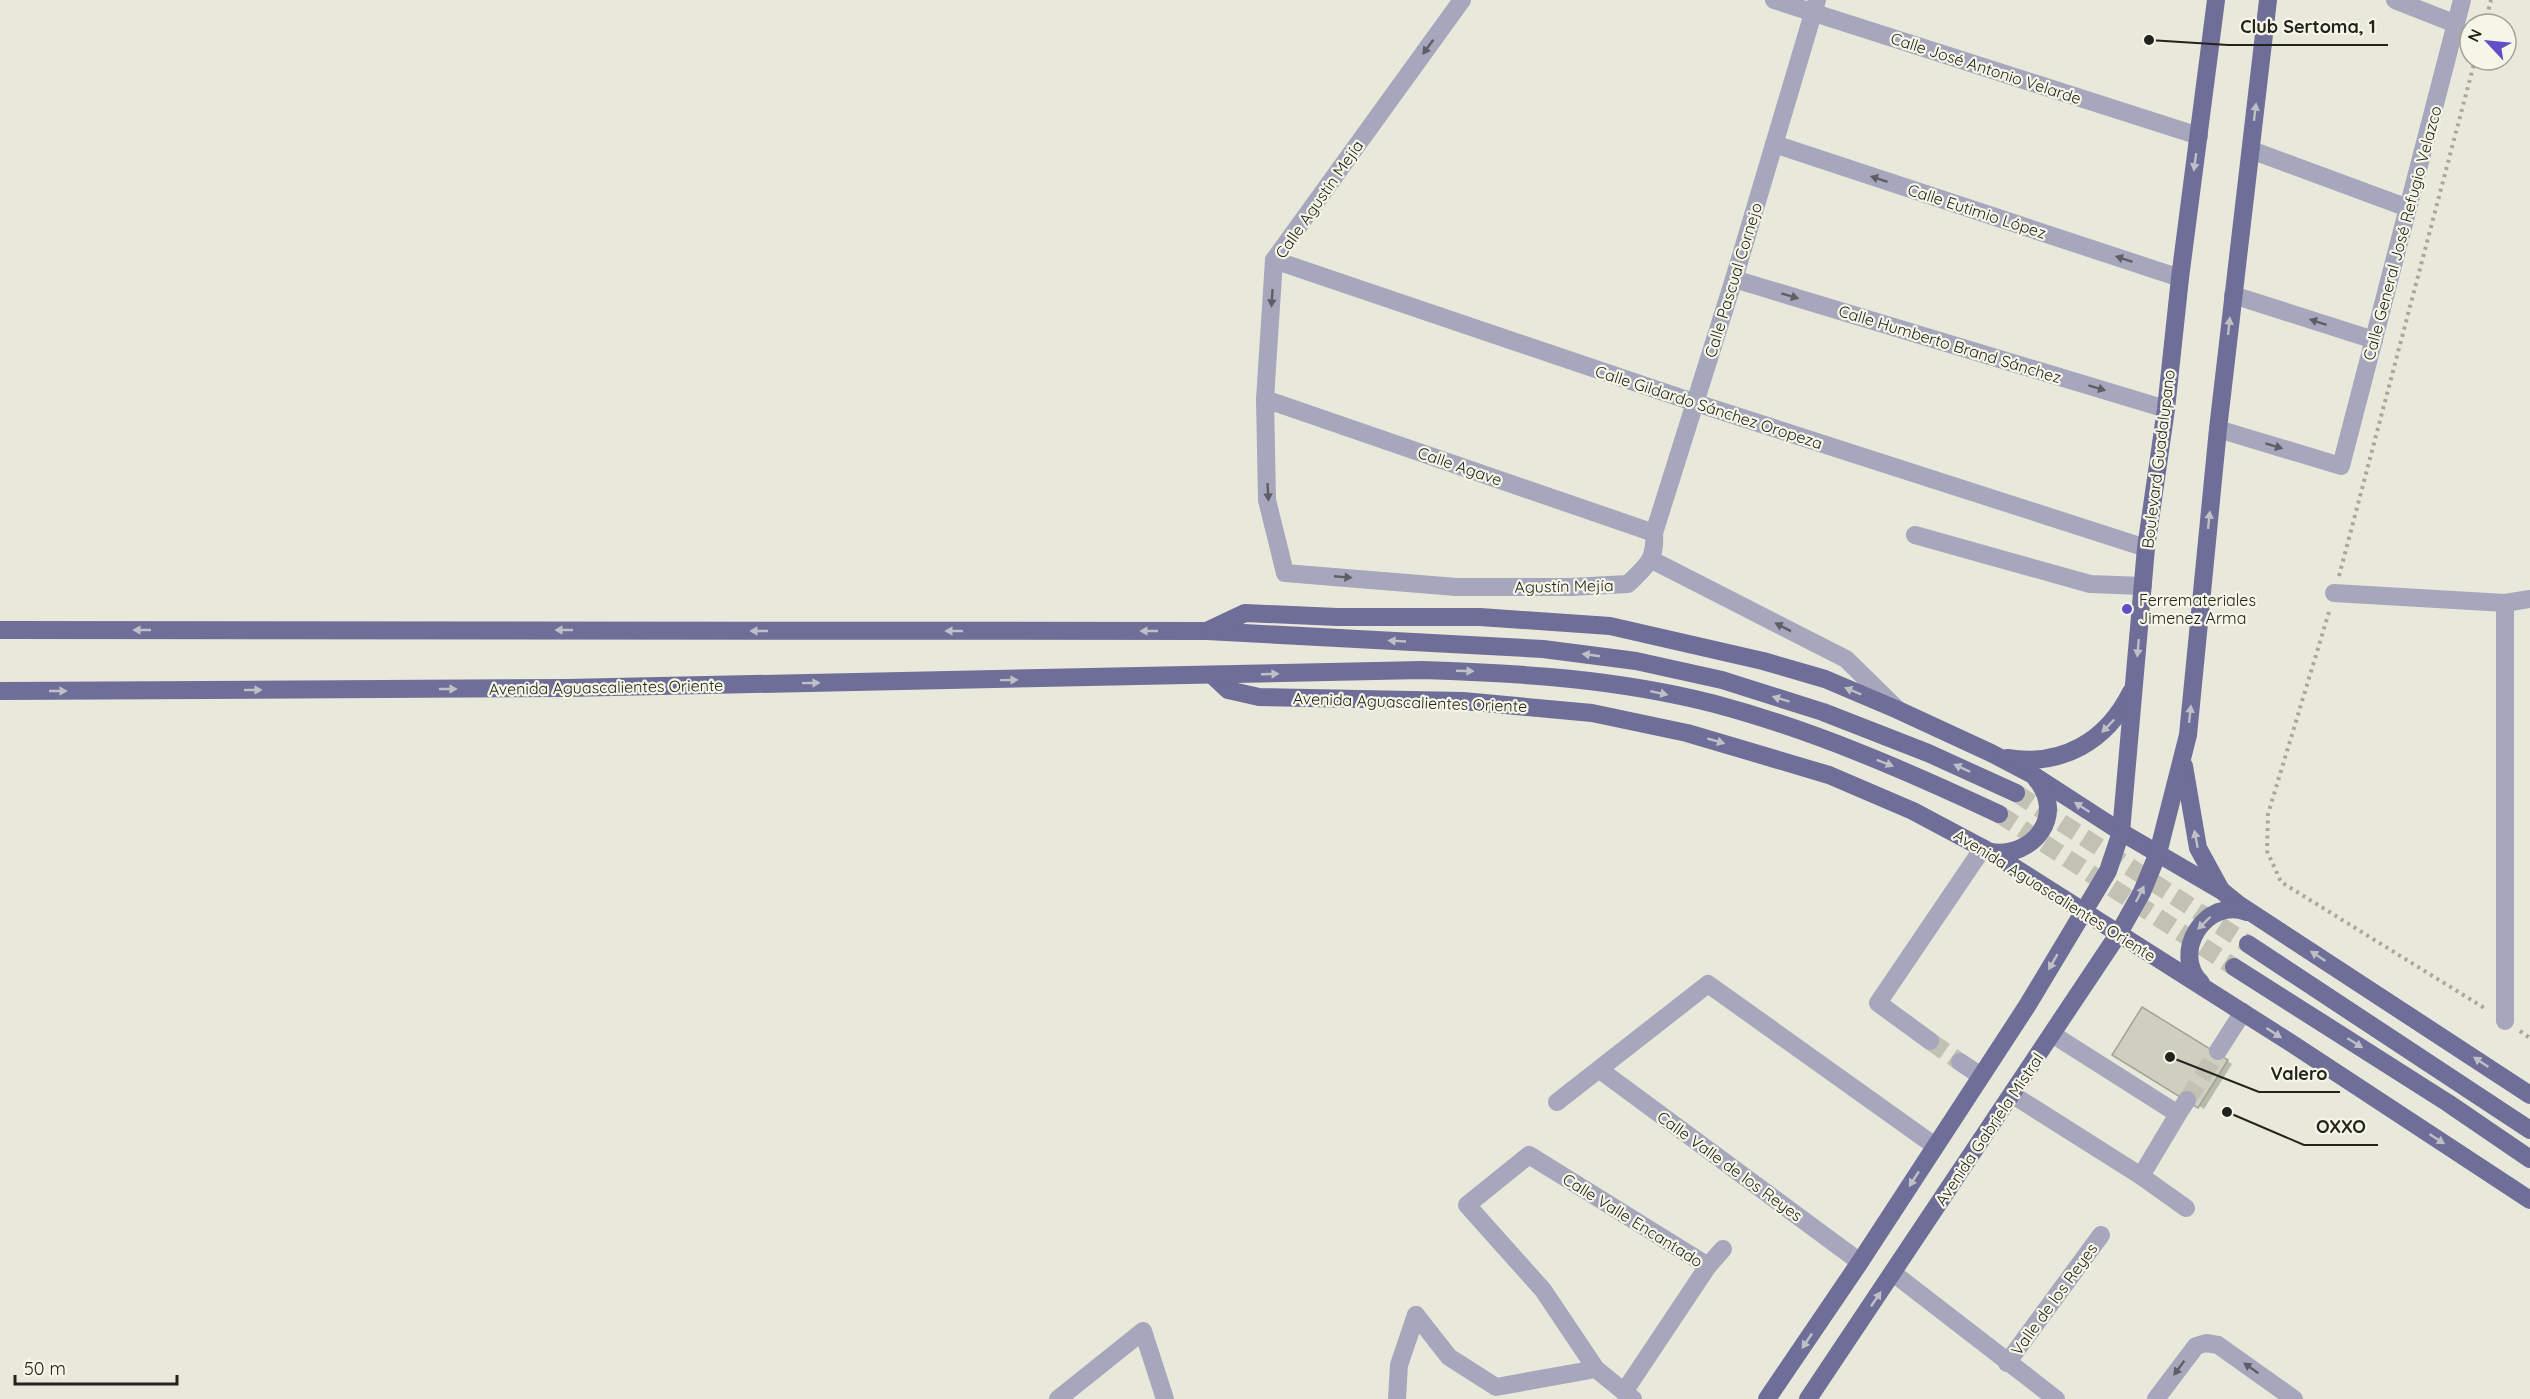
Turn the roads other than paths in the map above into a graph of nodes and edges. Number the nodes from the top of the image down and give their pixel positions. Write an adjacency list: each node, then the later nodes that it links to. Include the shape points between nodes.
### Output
1 (1462, 0): 13 (street, Calle Agustín Mejía, one-way to 13)
2 (1774, 0): 7 (street, Calle José Antonio Velarde)
3 (2216, 0): 9 (main road, Boulevard Guadalupano)
4 (2268, 0): 11 (main road, one-way to 4)
5 (2395, 0): 8 (street)
6 (2462, 0): 8 (street, Calle General José Refugio Velazco)
7 (1815, 6): 9 (street, Calle José Antonio Velarde); 10 (street, Calle Pascual Cornejo)
8 (2456, 24): 12 (street, Calle General José Refugio Velazco)
9 (2199, 136): 14 (main road, Boulevard Guadalupano, one-way to 14)
10 (1774, 144): 14 (street, Calle Eutimio López, one-way to 10); 15 (street, Calle Pascual Cornejo)
11 (2251, 150): 12 (street); 16 (main road)
12 (2408, 208): 17 (street, Calle General José Refugio Velazco)
13 (1274, 260): 18 (street, Calle Agustín Mejía, one-way to 18); 19 (street, Calle Gildardo Sánchez Oropeza)
14 (2180, 278): 20 (main road, Boulevard Guadalupano)
15 (1734, 279): 19 (street, Calle Pascual Cornejo); 20 (street, Calle Humberto Brand Sánchez, one-way to 20)
16 (2233, 295): 17 (street, one-way to 16); 21 (main road, one-way to 16)
17 (2374, 340): 21 (street, Calle General José Refugio Velazco, one-way to 17, via 2341,466)
18 (1266, 399): 22 (street, Calle Agave); 26 (street, Calle Agustín Mejía, one-way to 26, via 1268,500)
19 (1696, 403): 22 (street, Calle Pascual Cornejo); 24 (street, Calle Gildardo Sánchez Oropeza)
20 (2166, 409): 24 (main road, Boulevard Guadalupano)
21 (2218, 429): 38 (main road, one-way to 21)
22 (1654, 533): 25 (street, Calle Pascual Cornejo)
23 (1915, 535): 27 (street, via 2090,584)
24 (2146, 548): 27 (main road, Boulevard Guadalupano)
25 (1652, 560): 26 (street, Agustín Mejía, one-way to 25, via 1456,587 1571,587 1628,584); 36 (street, one-way to 25, via 1846,659)
26 (1285, 573)
27 (2143, 586): 34 (main road, Boulevard Guadalupano, one-way to 34)
28 (2334, 593): 30 (street)
29 (2530, 599): 30 (street)
30 (2505, 603): 53 (street)
31 (0, 630): 32 (main road, one-way to 31)
32 (1207, 631): 36 (main road, one-way to 32, via 1825,680 1763,661 1610,626 1480,617 1245,613); 40 (main road, one-way to 32, via 1823,712 1722,680 1636,661 1543,649)
33 (1212, 675): 35 (main road, Avenida Aguascalientes Oriente, one-way to 33, via 578,688); 41 (main road, Avenida Aguascalientes Oriente, one-way to 41, via 1422,670 1525,673 1626,686 1714,704 1802,731 1916,775); 43 (main road, Avenida Aguascalientes Oriente, one-way to 43, via 1228,690 1259,697 1529,706 1592,713 1687,733 1829,775)
34 (2136, 676): 37 (main road, one-way to 37, via 2115,719 2078,750 2026,761); 42 (main road, Boulevard Guadalupano)
35 (0, 691)
36 (1898, 710): 37 (main road)
37 (1991, 753): 39 (main road)
38 (2183, 757): 44 (main road); 45 (main road, one-way to 38, via 2198,848)
39 (2033, 776): 42 (main road, one-way to 39); 43 (main road, via 2045,794 2044,826 2022,849 2001,853)
40 (2016, 793)
41 (1999, 814)
42 (2121, 832): 44 (main road); 46 (main road, Boulevard Guadalupano, via 2108,871)
43 (1986, 850): 46 (main road, Avenida Aguascalientes Oriente); 55 (street, via 1878,1003)
44 (2158, 853): 45 (main road); 48 (main road, Avenida Gabriela Mistral, one-way to 44)
45 (2222, 891): 47 (main road)
46 (2082, 911): 48 (main road, Avenida Aguascalientes Oriente); 59 (main road, Avenida Gabriela Mistral, one-way to 59)
47 (2257, 916): 51 (main road, one-way to 51, via 2240,909 2219,912 2201,923 2195,932 2190,965 2194,976); 61 (main road, one-way to 47)
48 (2119, 933): 51 (main road, Avenida Aguascalientes Oriente); 54 (main road, Avenida Gabriela Mistral)
49 (2248, 944): 63 (main road)
50 (2235, 967): 65 (main road, one-way to 65)
51 (2210, 991): 52 (main road, Avenida Aguascalientes Oriente)
52 (2243, 1012): 56 (street); 67 (main road, Avenida Aguascalientes Oriente, one-way to 67)
53 (2505, 1021)
54 (2052, 1034): 60 (main road, Avenida Gabriela Mistral); 66 (street, via 2182,1107)
55 (1930, 1041)
56 (2218, 1051)
57 (1960, 1062): 59 (street)
58 (1600, 1070): 62 (street); 64 (street, via 1708,984); 71 (street, Calle Valle de los Reyes)
59 (1981, 1076): 64 (main road, Avenida Gabriela Mistral)
60 (2013, 1095): 66 (street); 73 (main road, Avenida Gabriela Mistral)
61 (2530, 1095)
62 (1557, 1102)
63 (2530, 1130)
64 (1935, 1146): 71 (main road, Avenida Gabriela Mistral, one-way to 71)
65 (2530, 1159)
66 (2141, 1176): 68 (street)
67 (2530, 1200)
68 (2186, 1208)
69 (2101, 1235): 74 (street, Valle de los Reyes)
70 (1723, 1249): 72 (street)
71 (1860, 1262): 80 (main road, Avenida Gabriela Mistral, one-way to 80)
72 (1708, 1266): 75 (street, Calle Valle Encantado, via 1530,1155 1467,1204 1543,1290); 76 (street, Calle Valle Encantado)
73 (1893, 1273): 74 (street); 81 (main road, Avenida Gabriela Mistral, one-way to 73)
74 (2007, 1363): 82 (street)
75 (1596, 1370): 76 (street); 79 (street, via 1496,1387 1449,1357 1416,1316 1399,1365)
76 (1628, 1396)
77 (1058, 1399): 78 (street, via 1143,1331)
78 (1165, 1399)
79 (1397, 1399)
80 (1767, 1399)
81 (1808, 1399)
82 (2056, 1399)
83 (2157, 1399): 84 (street, one-way to 83, via 2218,1345 2206,1343 2196,1346)
84 (2294, 1399)

